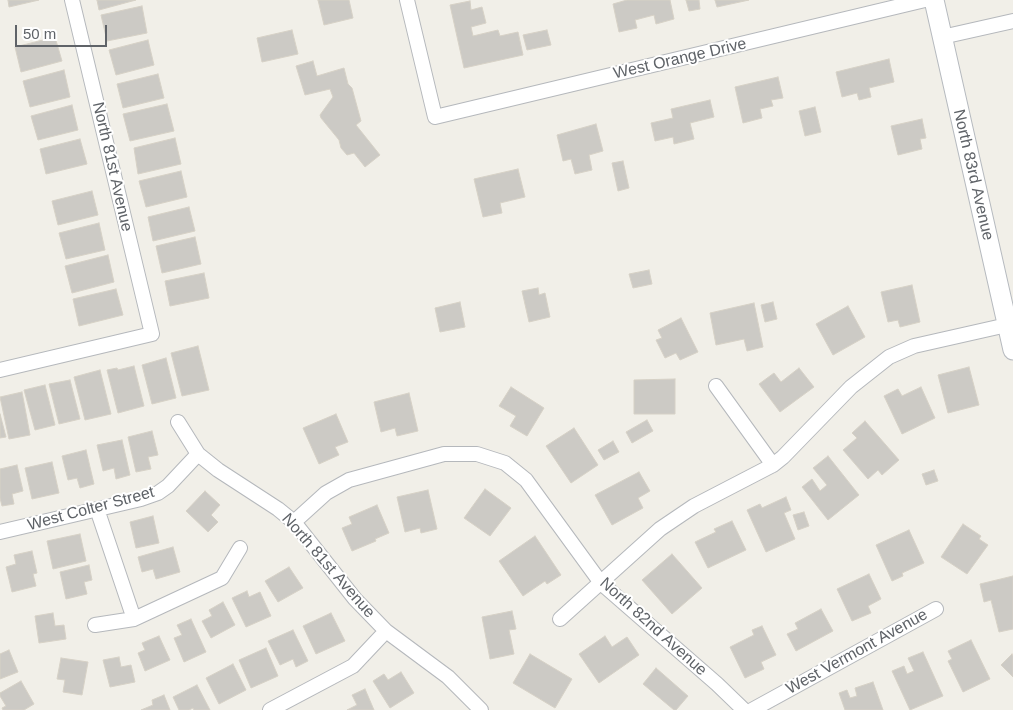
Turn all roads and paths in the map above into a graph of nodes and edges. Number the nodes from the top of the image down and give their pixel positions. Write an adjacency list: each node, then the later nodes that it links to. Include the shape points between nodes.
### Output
1 (72, 0): 9 (street, North 81st Avenue, via 152,334)
2 (407, 0): 3 (street, West Orange Drive, via 435,117)
3 (925, 0)
4 (934, 0): 6 (main road, North 83rd Avenue)
5 (1013, 21): 6 (street)
6 (942, 37): 7 (main road, North 83rd Avenue)
7 (1007, 325): 8 (main road, North 83rd Avenue); 13 (street, via 914,346 889,358 851,387)
8 (1013, 350)
9 (0, 370)
10 (716, 386): 13 (street)
11 (178, 422): 12 (street, North 81st Avenue)
12 (198, 454): 14 (street, West Colter Street, via 168,486 158,492); 15 (street, North 81st Avenue)
13 (773, 465): 18 (street, via 694,506 660,529)
14 (97, 509): 16 (street, West Colter Street); 20 (street)
15 (294, 522): 18 (street, North 82nd Avenue, via 326,494 349,480 444,454 477,454 505,463 526,480); 23 (street, North 81st Avenue, via 355,599)
16 (0, 532)
17 (240, 548): 20 (street, via 222,578)
18 (600, 582): 21 (street); 26 (street, North 82nd Avenue)
19 (936, 609): 27 (street, West Vermont Avenue)
20 (134, 619): 22 (street)
21 (560, 619)
22 (95, 625)
23 (386, 631): 24 (street, via 353,666); 25 (street, North 81st Avenue, via 448,677)
24 (270, 710)
25 (481, 710)
26 (744, 710)
27 (752, 710)

